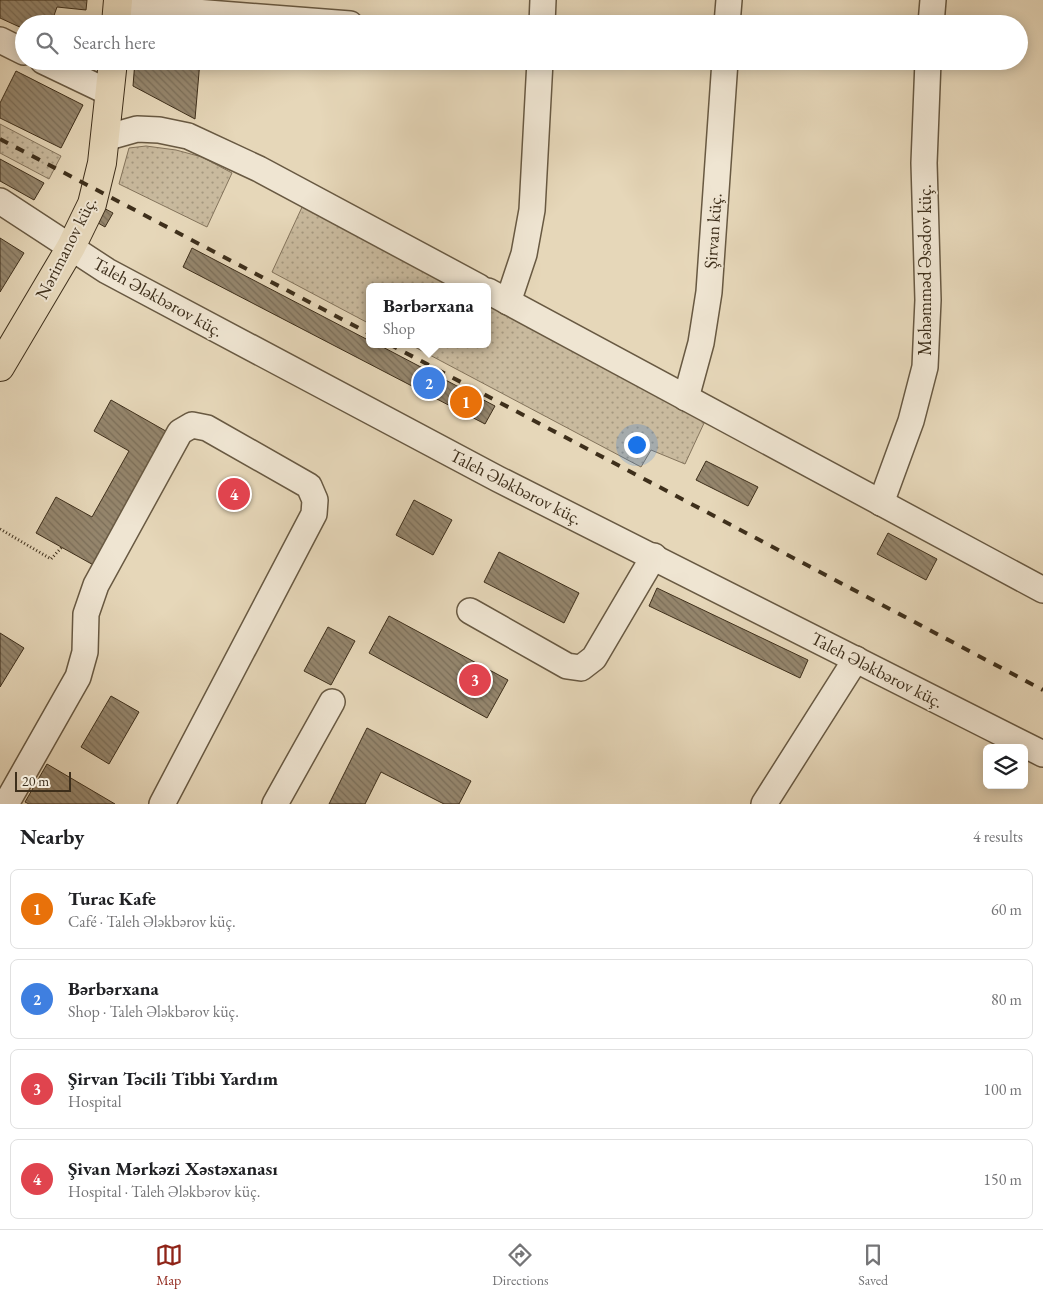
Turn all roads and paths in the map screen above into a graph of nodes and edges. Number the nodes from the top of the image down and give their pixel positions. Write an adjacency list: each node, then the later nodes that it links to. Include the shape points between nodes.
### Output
1 (543, 0): 6 (street)
2 (729, 0): 7 (street)
3 (933, 0): 8 (street)
4 (118, 10): 5 (street)
5 (201, 15)
6 (542, 15)
7 (728, 15)
8 (932, 15)
9 (0, 40): 10 (street)
10 (15, 48)
11 (62, 70): 16 (street)
12 (112, 70): 16 (main road, Nərimanov küç.)
13 (540, 70): 21 (street, via 532,210 524,254)
14 (724, 70): 23 (street, Şirvan küç., via 710,292)
15 (928, 70): 24 (street, Məhəmməd Əsədov küç., via 924,163 928,300 924,368 911,421)
16 (110, 93): 17 (main road, Nərimanov küç.)
17 (105, 138): 19 (main road, Nərimanov küç., via 94,197); 20 (street, via 137,129 188,136 259,169)
18 (0, 200): 19 (street, Taleh Ələkbərov küç.)
19 (71, 247): 22 (main road, Nərimanov küç.); 27 (street, Taleh Ələkbərov küç., via 146,292 490,474)
20 (472, 283)
21 (498, 297): 23 (street)
22 (0, 367)
23 (686, 398): 24 (street)
24 (881, 502): 28 (street)
25 (0, 529): 26 (path, via 51,560)
26 (62, 547)
27 (654, 556): 29 (street, via 594,658 581,668 568,666); 30 (street, Taleh Ələkbərov küç.)
28 (1043, 590)
29 (470, 611)
30 (856, 659): 32 (street, Taleh Ələkbərov küç.); 36 (street)
31 (332, 702): 35 (street)
32 (1043, 754)
33 (7, 804): 34 (street, via 78,677 85,652 86,614 96,584 180,432 192,425 208,428 309,486 315,500 314,514)
34 (162, 804)
35 (275, 804)
36 (764, 804)

